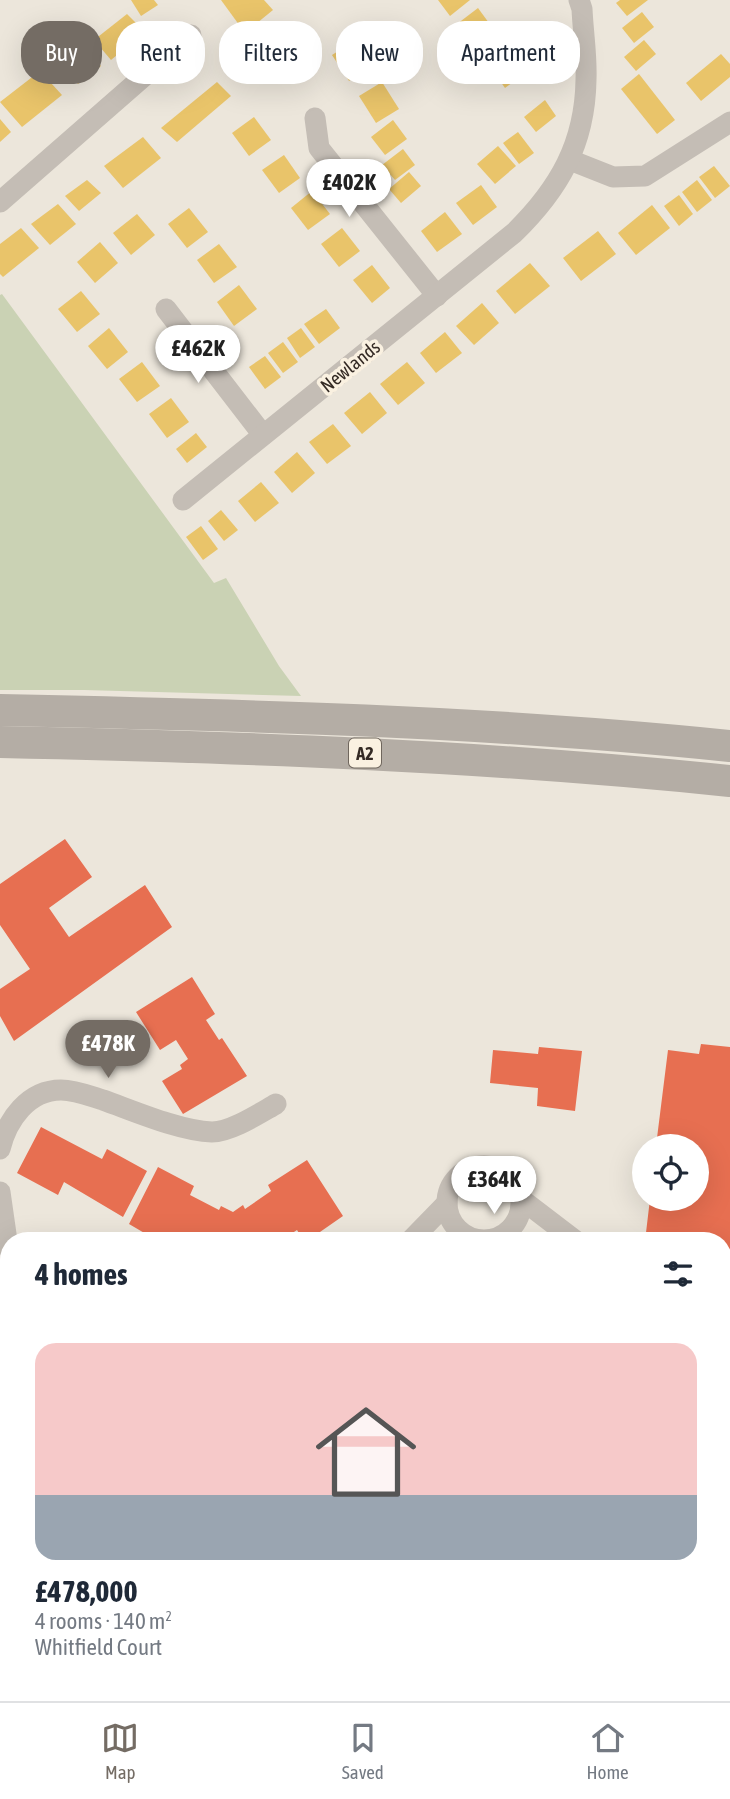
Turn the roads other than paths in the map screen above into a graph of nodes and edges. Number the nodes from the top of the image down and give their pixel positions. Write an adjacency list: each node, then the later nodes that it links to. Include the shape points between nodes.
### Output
1 (579, 0): 5 (street, Newlands, via 587,78 583,119)
2 (135, 84): 6 (street)
3 (315, 118): 7 (street, via 319,148)
4 (730, 122): 5 (street, via 645,176 613,177)
5 (570, 160): 7 (street, Newlands, via 539,209)
6 (0, 202)
7 (437, 296): 9 (street, Newlands)
8 (166, 309): 9 (street)
9 (264, 435): 10 (street, Newlands)
10 (183, 500)
11 (0, 710): 13 (highway, A2, via 423,722)
12 (0, 742): 14 (highway, A2, via 425,756)
13 (730, 746)
14 (730, 781)
15 (276, 1104): 16 (street, via 214,1132 61,1090 44,1093 18,1110)
16 (0, 1149)
17 (0, 1192): 20 (street)
18 (522, 1199): 19 (street, via 504,1170 481,1166 461,1174); 23 (street, via 517,1224); 24 (street)
19 (447, 1203): 21 (street); 22 (street)
20 (4, 1232)
21 (419, 1232)
22 (456, 1232)
23 (507, 1232)
24 (564, 1232)

